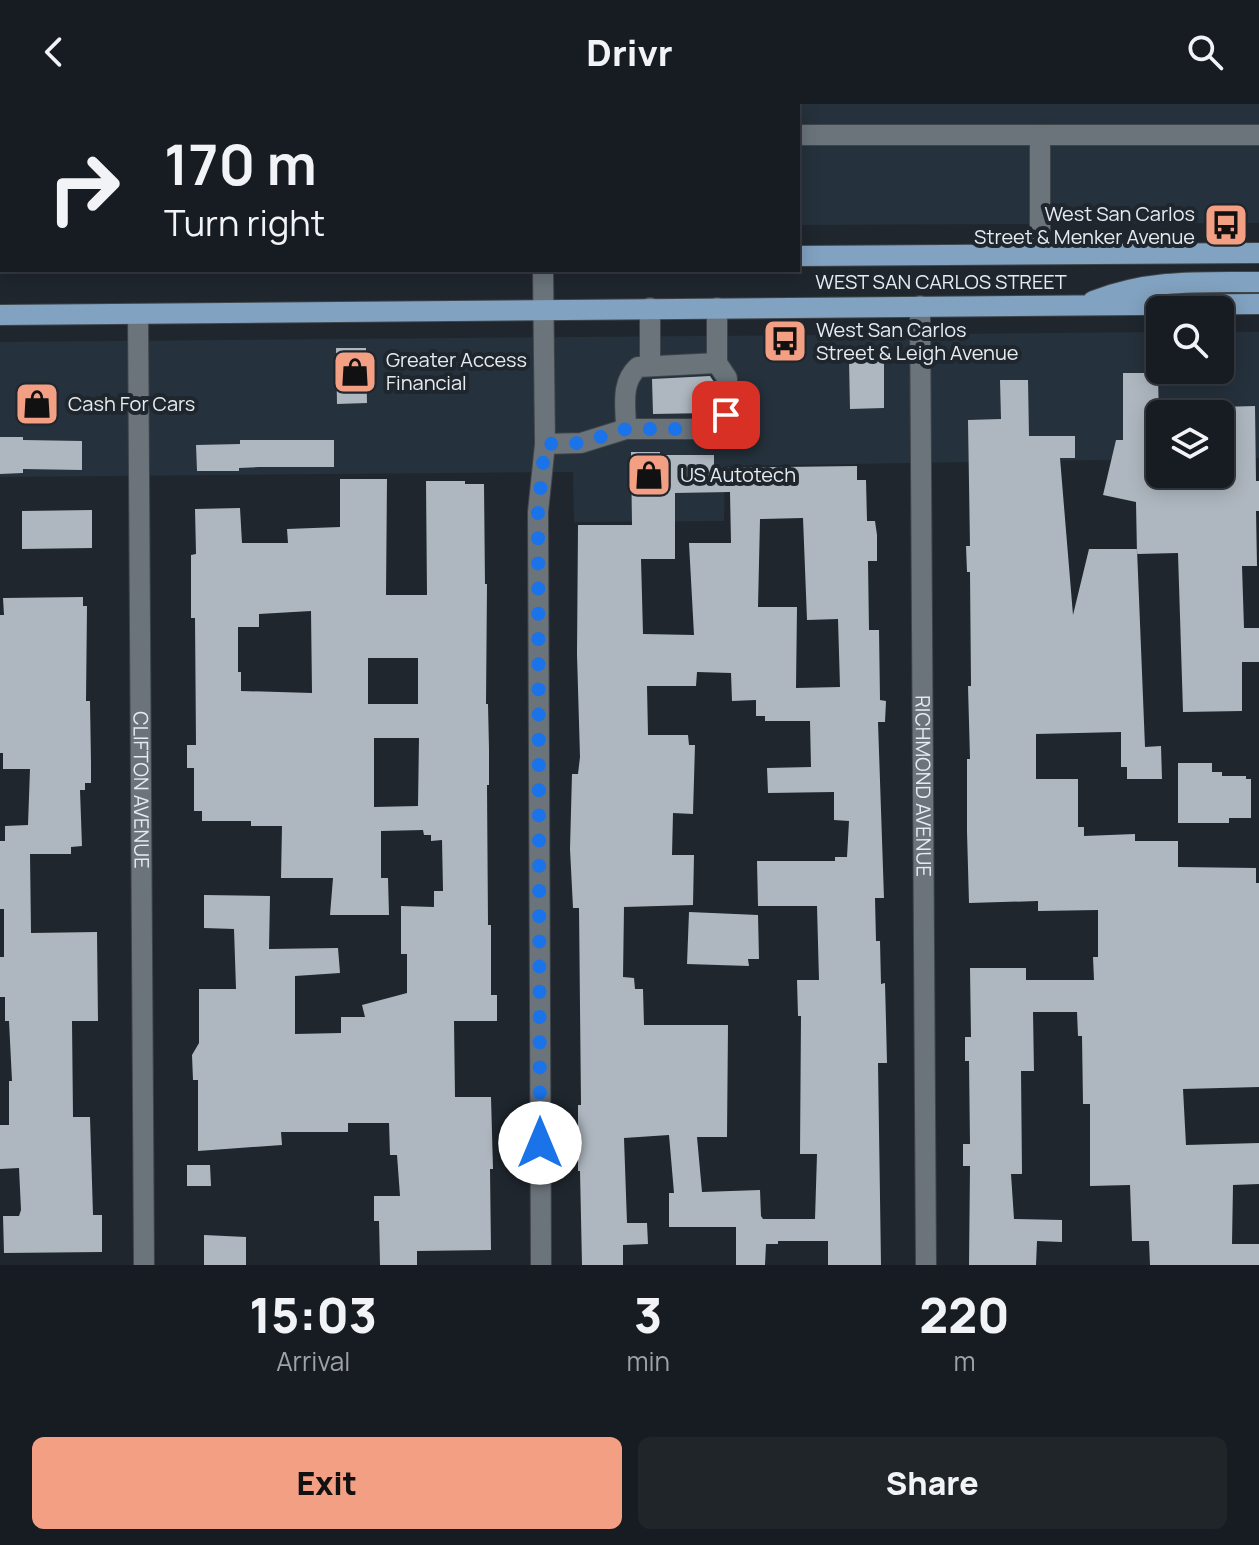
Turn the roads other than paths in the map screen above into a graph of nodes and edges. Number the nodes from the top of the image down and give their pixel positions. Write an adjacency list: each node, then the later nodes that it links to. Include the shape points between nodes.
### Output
1 (800, 135): 2 (street)
2 (1040, 135): 3 (street); 5 (street)
3 (1259, 135)
4 (1259, 253): 5 (main road, WEST SAN CARLOS STREET)
5 (1040, 254): 6 (main road, WEST SAN CARLOS STREET)
6 (800, 256)
7 (543, 272): 14 (street)
8 (1259, 282): 10 (main road, via 1170,282 1123,289)
9 (1259, 304): 10 (main road, WEST SAN CARLOS STREET)
10 (1082, 305): 11 (main road, WEST SAN CARLOS STREET)
11 (920, 306): 13 (main road, WEST SAN CARLOS STREET); 23 (street, RICHMOND AVENUE)
12 (650, 308): 13 (main road, WEST SAN CARLOS STREET); 14 (main road, WEST SAN CARLOS STREET); 18 (street)
13 (717, 308): 17 (street)
14 (545, 310): 15 (main road, WEST SAN CARLOS STREET); 20 (street)
15 (138, 314): 16 (main road, WEST SAN CARLOS STREET); 21 (street, CLIFTON AVENUE)
16 (0, 315)
17 (717, 363): 18 (street); 19 (street, via 727,378 726,415 717,425)
18 (650, 365): 19 (street, via 638,367 625,386)
19 (626, 429): 20 (street, via 581,443)
20 (545, 444): 22 (street, via 538,512)
21 (144, 1265)
22 (541, 1265)
23 (926, 1265)

